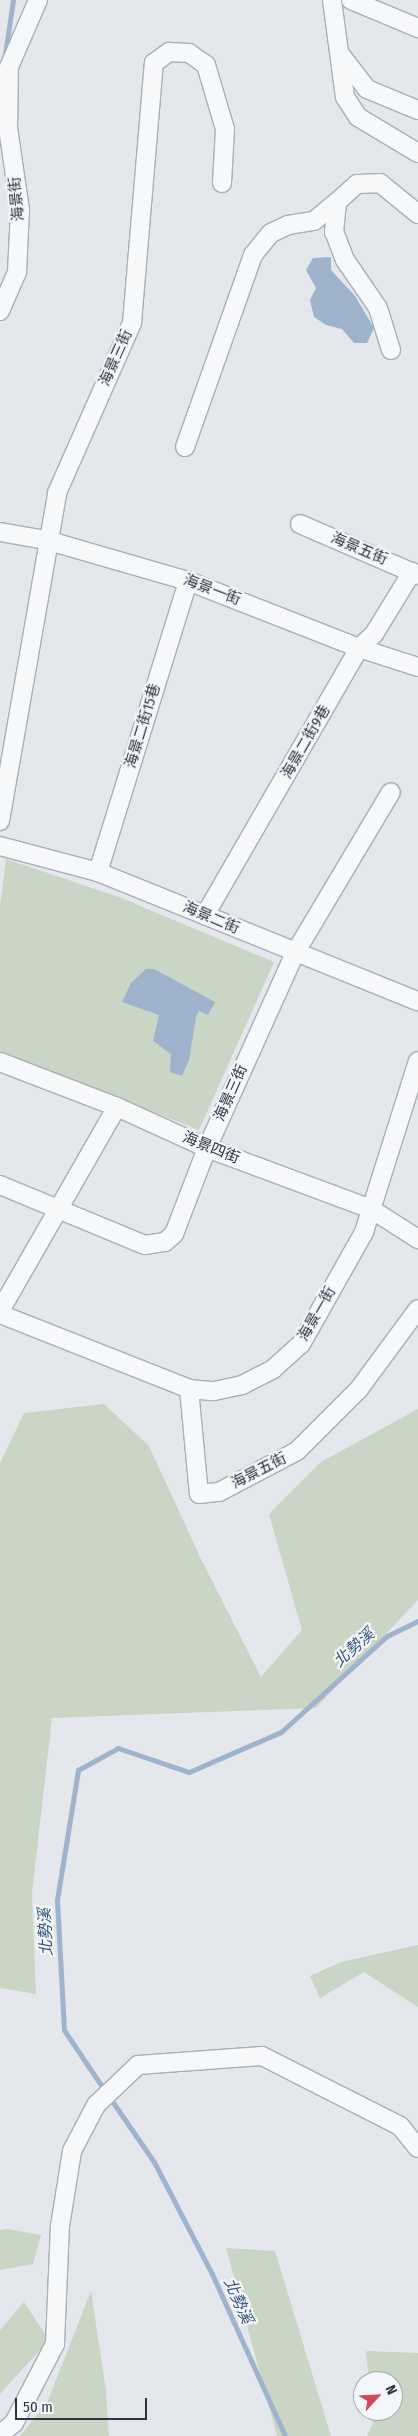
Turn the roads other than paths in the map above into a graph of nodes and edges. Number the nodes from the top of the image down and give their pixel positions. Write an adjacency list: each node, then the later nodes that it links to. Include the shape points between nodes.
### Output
1 (38, 0): 11 (street, 海景街, via 9,67 8,128 20,219 18,272)
2 (332, 0): 5 (street)
3 (351, 0): 4 (street)
4 (418, 28)
5 (339, 54): 6 (street, via 367,89); 7 (street, via 345,97 358,117)
6 (418, 110)
7 (418, 152)
8 (222, 183): 16 (street, 海景三街, via 225,129 206,65 189,52 169,52 154,63 132,323 56,493)
9 (337, 202): 10 (street, via 357,184 380,183); 12 (street, via 334,232 345,260 378,308); 13 (street, via 314,221 288,225 271,233 253,255)
10 (418, 214)
11 (0, 312)
12 (391, 350)
13 (185, 447)
14 (300, 524): 17 (street, 海景五街)
15 (0, 532): 16 (street, 海景一街)
16 (46, 540): 18 (street, 海景一街); 22 (street, 海景三街)
17 (415, 574): 19 (street, 海景二街9巷, via 374,634)
18 (188, 580): 19 (street, 海景一街); 24 (street, 海景二街15巷)
19 (360, 648): 20 (street, 海景一街); 25 (street, 海景二街9巷)
20 (418, 667)
21 (391, 792): 26 (street, 海景三街)
22 (0, 821)
23 (0, 846): 24 (street, 海景二街)
24 (98, 872): 25 (street, 海景二街)
25 (206, 915): 26 (street, 海景二街)
26 (295, 953): 27 (street, 海景二街); 31 (street, 海景三街)
27 (418, 1001)
28 (418, 1061): 34 (street, 海景一街)
29 (0, 1062): 30 (street, 海景四街)
30 (117, 1106): 31 (street, 海景四街); 33 (street)
31 (207, 1148): 33 (street, 海景三街, via 174,1234 165,1242 145,1246); 34 (street, 海景四街)
32 (0, 1185): 33 (street, 海景三街)
33 (60, 1209): 37 (street)
34 (371, 1209): 35 (street, 海景四街); 38 (street, 海景一街, via 364,1232 301,1344 273,1369 242,1385 214,1391)
35 (418, 1239)
36 (418, 1309): 38 (street, 海景五街, via 360,1389 297,1451 219,1492 199,1494)
37 (0, 1312): 38 (street, 海景一街)
38 (190, 1389)
39 (418, 2148): 40 (street, via 400,2126 262,2056 138,2065 99,2102 72,2151 60,2226 55,2344 14,2423)
40 (0, 2434)

